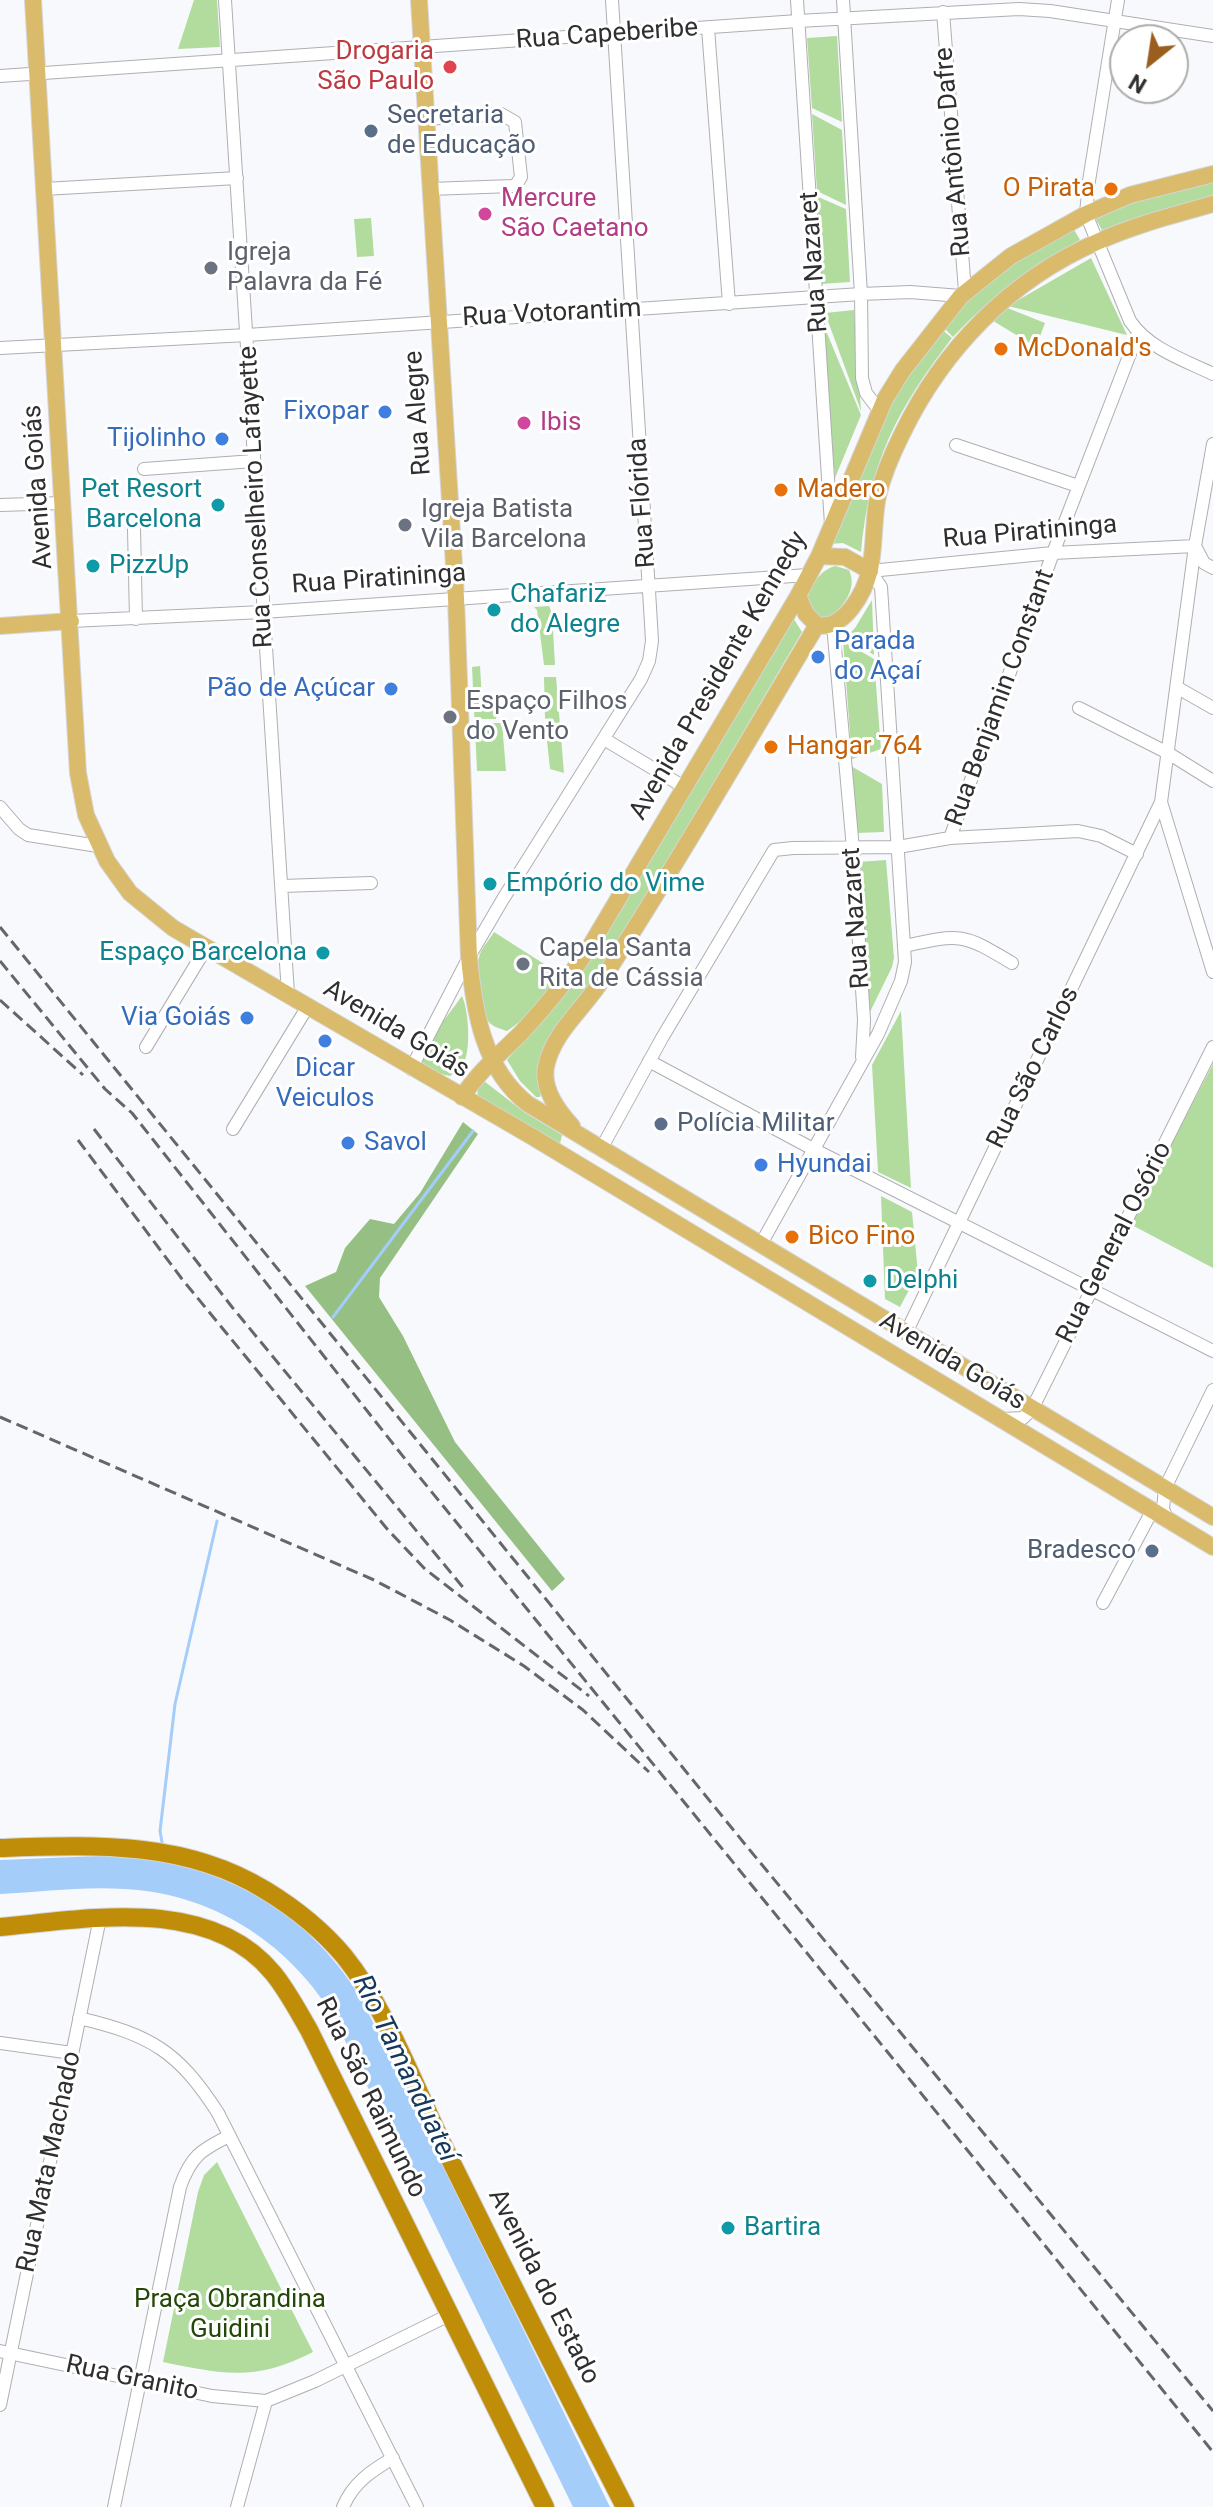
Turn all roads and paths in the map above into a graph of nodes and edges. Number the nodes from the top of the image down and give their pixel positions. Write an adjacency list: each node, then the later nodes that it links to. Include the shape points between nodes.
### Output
1 (33, 0): 20 (main road, Avenida Goiás)
2 (225, 0): 19 (street, Rua Conselheiro Lafayette)
3 (419, 0): 18 (main road, Rua Alegre)
4 (612, 0): 15 (street, Rua Flórida)
5 (797, 0): 11 (street, Rua Nazaret)
6 (843, 0): 10 (street, Rua Nazaret)
7 (1118, 0): 12 (street)
8 (1033, 5): 9 (street, Rua Capeberibe); 12 (street, Rua Capeberibe)
9 (943, 12): 10 (street, Rua Capeberibe); 31 (street, Rua Antônio Dafre)
10 (844, 19): 11 (street, Rua Capeberibe); 30 (street, Rua Nazaret)
11 (798, 21): 14 (street, Rua Capeberibe); 32 (street, Rua Nazaret)
12 (1114, 21): 13 (street, Rua Capeberibe); 28 (street)
13 (1126, 24)
14 (708, 28): 15 (street, Rua Capeberibe); 33 (street)
15 (614, 35): 18 (street, Rua Capeberibe); 34 (street, Rua Flórida)
16 (1189, 35): 17 (street, Rua Capeberibe)
17 (1213, 36)
18 (423, 48): 19 (street, Rua Capeberibe); 22 (main road, Rua Alegre)
19 (229, 59): 20 (street, Rua Capeberibe); 24 (street, Rua Conselheiro Lafayette)
20 (37, 74): 21 (street, Rua Capeberibe); 25 (main road, Avenida Goiás)
21 (0, 76)
22 (426, 119): 26 (main road, Rua Alegre); 26 (street, via 501,114 512,118 521,177 512,186)
23 (1213, 174): 28 (main road, Avenida Presidente Kennedy, via 1130,195)
24 (237, 178): 25 (street); 37 (street, Rua Conselheiro Lafayette)
25 (44, 189): 38 (main road, Avenida Goiás)
26 (430, 189): 35 (main road, Rua Alegre)
27 (1213, 204): 29 (main road, Avenida Presidente Kennedy)
28 (1086, 214): 29 (street); 31 (main road, Avenida Presidente Kennedy, via 1011,256)
29 (1096, 242): 36 (street); 55 (main road, Avenida Presidente Kennedy, via 1041,273 978,322 924,393 882,482)
30 (861, 294): 31 (street, Rua Votorantim); 32 (street, Rua Votorantim); 41 (street, Rua Nazaret, via 862,378)
31 (963, 294): 41 (main road, Avenida Presidente Kennedy, via 903,370)
32 (818, 299): 33 (street, Rua Votorantim); 49 (street, Rua Nazaret)
33 (729, 304): 34 (street, Rua Votorantim)
34 (630, 310): 35 (street, Rua Votorantim); 57 (street, Rua Flórida)
35 (437, 321): 37 (street, Rua Votorantim); 59 (main road, Rua Alegre)
36 (1138, 333): 40 (street); 46 (street, Rua Benjamin Constant)
37 (247, 335): 38 (street, Rua Votorantim); 44 (street, Rua Conselheiro Lafayette)
38 (54, 344): 39 (street, Rua Votorantim); 47 (main road, Avenida Goiás)
39 (0, 348)
40 (1213, 374)
41 (879, 410): 49 (main road, Avenida Presidente Kennedy)
42 (1213, 444): 51 (street)
43 (956, 445): 46 (street)
44 (254, 461): 45 (street); 60 (street, Rua Conselheiro Lafayette)
45 (144, 469)
46 (1078, 486): 52 (street, Rua Benjamin Constant)
47 (63, 503): 48 (street); 62 (main road, Avenida Goiás)
48 (0, 505)
49 (831, 525): 53 (main road, Avenida Presidente Kennedy)
50 (134, 529): 61 (street)
51 (1195, 546): 52 (street, Rua Piratininga); 54 (street); 65 (street)
52 (1053, 553): 55 (street, Rua Piratininga); 74 (street, Rua Benjamin Constant)
53 (819, 556): 55 (main road, via 845,557); 56 (main road, Avenida Presidente Kennedy)
54 (1213, 568)
55 (870, 571): 63 (main road, Avenida Presidente Kennedy, via 846,615); 76 (street, Rua Nazaret, via 881,587)
56 (808, 575): 57 (street, Rua Piratininga); 58 (main road, Avenida Presidente Kennedy)
57 (648, 585): 59 (street, Rua Piratininga); 68 (street, Rua Flórida, via 649,661)
58 (798, 596): 63 (main road, via 806,614); 71 (main road, Avenida Presidente Kennedy)
59 (456, 598): 60 (street, Rua Piratininga); 83 (main road, Rua Alegre)
60 (263, 612): 61 (street, Rua Piratininga); 80 (street, Rua Conselheiro Lafayette)
61 (136, 619): 62 (street, Rua Piratininga)
62 (71, 621): 64 (main road, Rua Piratininga); 75 (main road, Avenida Goiás, via 78,773)
63 (825, 625): 77 (street, Rua Nazaret); 99 (main road, Avenida Presidente Kennedy, via 601,983 550,1051 547,1087)
64 (0, 626)
65 (1178, 688): 67 (street); 69 (street)
66 (1079, 708): 69 (street)
67 (1213, 708)
68 (604, 739): 71 (street); 83 (street, Rua Flórida)
69 (1168, 753): 70 (street); 72 (street)
70 (1213, 781)
71 (684, 787): 92 (main road, Avenida Presidente Kennedy, via 576,967)
72 (1161, 802): 78 (street, Rua São Carlos); 85 (street)
73 (0, 807): 75 (street, via 28,835)
74 (950, 838): 76 (street); 78 (street, via 1078,831)
75 (98, 846): 82 (main road, Avenida Goiás, via 130,893)
76 (898, 847): 77 (street); 81 (street, Rua Nazaret)
77 (853, 849): 89 (street, Rua Nazaret); 93 (street, via 774,850)
78 (1137, 854): 102 (street, Rua São Carlos)
79 (371, 883): 80 (street)
80 (282, 886): 86 (street, Rua Conselheiro Lafayette)
81 (905, 946): 84 (street, via 963,937); 88 (street, Rua Nazaret, via 904,972)
82 (206, 948): 86 (main road, Avenida Goiás); 90 (street)
83 (469, 957): 92 (main road, Rua Alegre, via 474,1000); 95 (street, Rua Flórida)
84 (1012, 963)
85 (1213, 972)
86 (288, 994): 87 (main road, Avenida Goiás)
87 (308, 1006): 95 (main road, Avenida Goiás); 97 (street)
88 (886, 1017): 89 (street); 94 (street, Rua Nazaret)
89 (864, 1020): 94 (street, Rua Nazaret)
90 (146, 1047)
91 (1213, 1047): 104 (street, Rua General Osório)
92 (491, 1059): 96 (main road, Avenida Presidente Kennedy); 99 (main road, Avenida Goiás, via 518,1096)
93 (649, 1061): 100 (street); 101 (street)
94 (861, 1065): 101 (street, Rua Nazaret)
95 (411, 1069): 96 (main road, Avenida Goiás)
96 (462, 1097): 98 (main road, Avenida Goiás)
97 (233, 1129)
98 (531, 1136): 100 (main road, via 587,1162); 109 (main road, Avenida Goiás)
99 (584, 1139): 100 (main road, Avenida Goiás)
100 (601, 1149): 103 (main road, Avenida Goiás)
101 (813, 1149): 102 (street); 103 (street, Rua Nazaret)
102 (959, 1222): 104 (street); 105 (street, Rua São Carlos)
103 (761, 1244): 105 (main road, Avenida Goiás)
104 (1092, 1289): 106 (street); 108 (street, Rua General Osório)
105 (906, 1333): 108 (main road, Avenida Goiás)
106 (1213, 1351)
107 (1213, 1390): 110 (street)
108 (1032, 1409): 109 (street, via 1023,1418); 110 (main road, Avenida Goiás)
109 (1002, 1419): 111 (main road, Avenida Goiás)
110 (1165, 1488): 112 (main road, Avenida Goiás); 113 (street)
111 (1152, 1511): 113 (main road, Avenida Goiás); 115 (street)
112 (1213, 1517)
113 (1168, 1521): 114 (main road, Avenida Goiás)
114 (1213, 1547)
115 (1103, 1603)
116 (0, 1848): 135 (highway, Avenida do Estado, via 102,1845 201,1861 263,1888 343,1956 378,2008)
117 (100, 1918): 118 (highway, Rua São Raimundo); 119 (street, Rua Mata Machado); 123 (highway, Rua São Raimundo, via 142,1916 200,1927 250,1953 271,1971 309,2030)
118 (0, 1927)
119 (79, 2018): 121 (street, Rua Mata Machado); 122 (street, via 126,2030 174,2057 196,2079)
120 (0, 2043): 121 (street)
121 (72, 2053): 124 (street, Rua Mata Machado)
122 (229, 2136): 125 (street); 126 (street, via 196,2155 186,2170)
123 (449, 2315): 125 (street); 134 (highway, Rua São Raimundo)
124 (5, 2352): 126 (street, Rua Granito); 128 (street, Rua Mata Machado)
125 (344, 2367): 127 (street); 129 (street)
126 (140, 2380): 127 (street, Rua Granito); 130 (street)
127 (266, 2401): 131 (street)
128 (0, 2405)
129 (393, 2458): 132 (street, via 361,2480); 133 (street)
130 (114, 2507)
131 (237, 2507)
132 (343, 2507)
133 (417, 2507)
134 (545, 2507)
135 (625, 2507)

